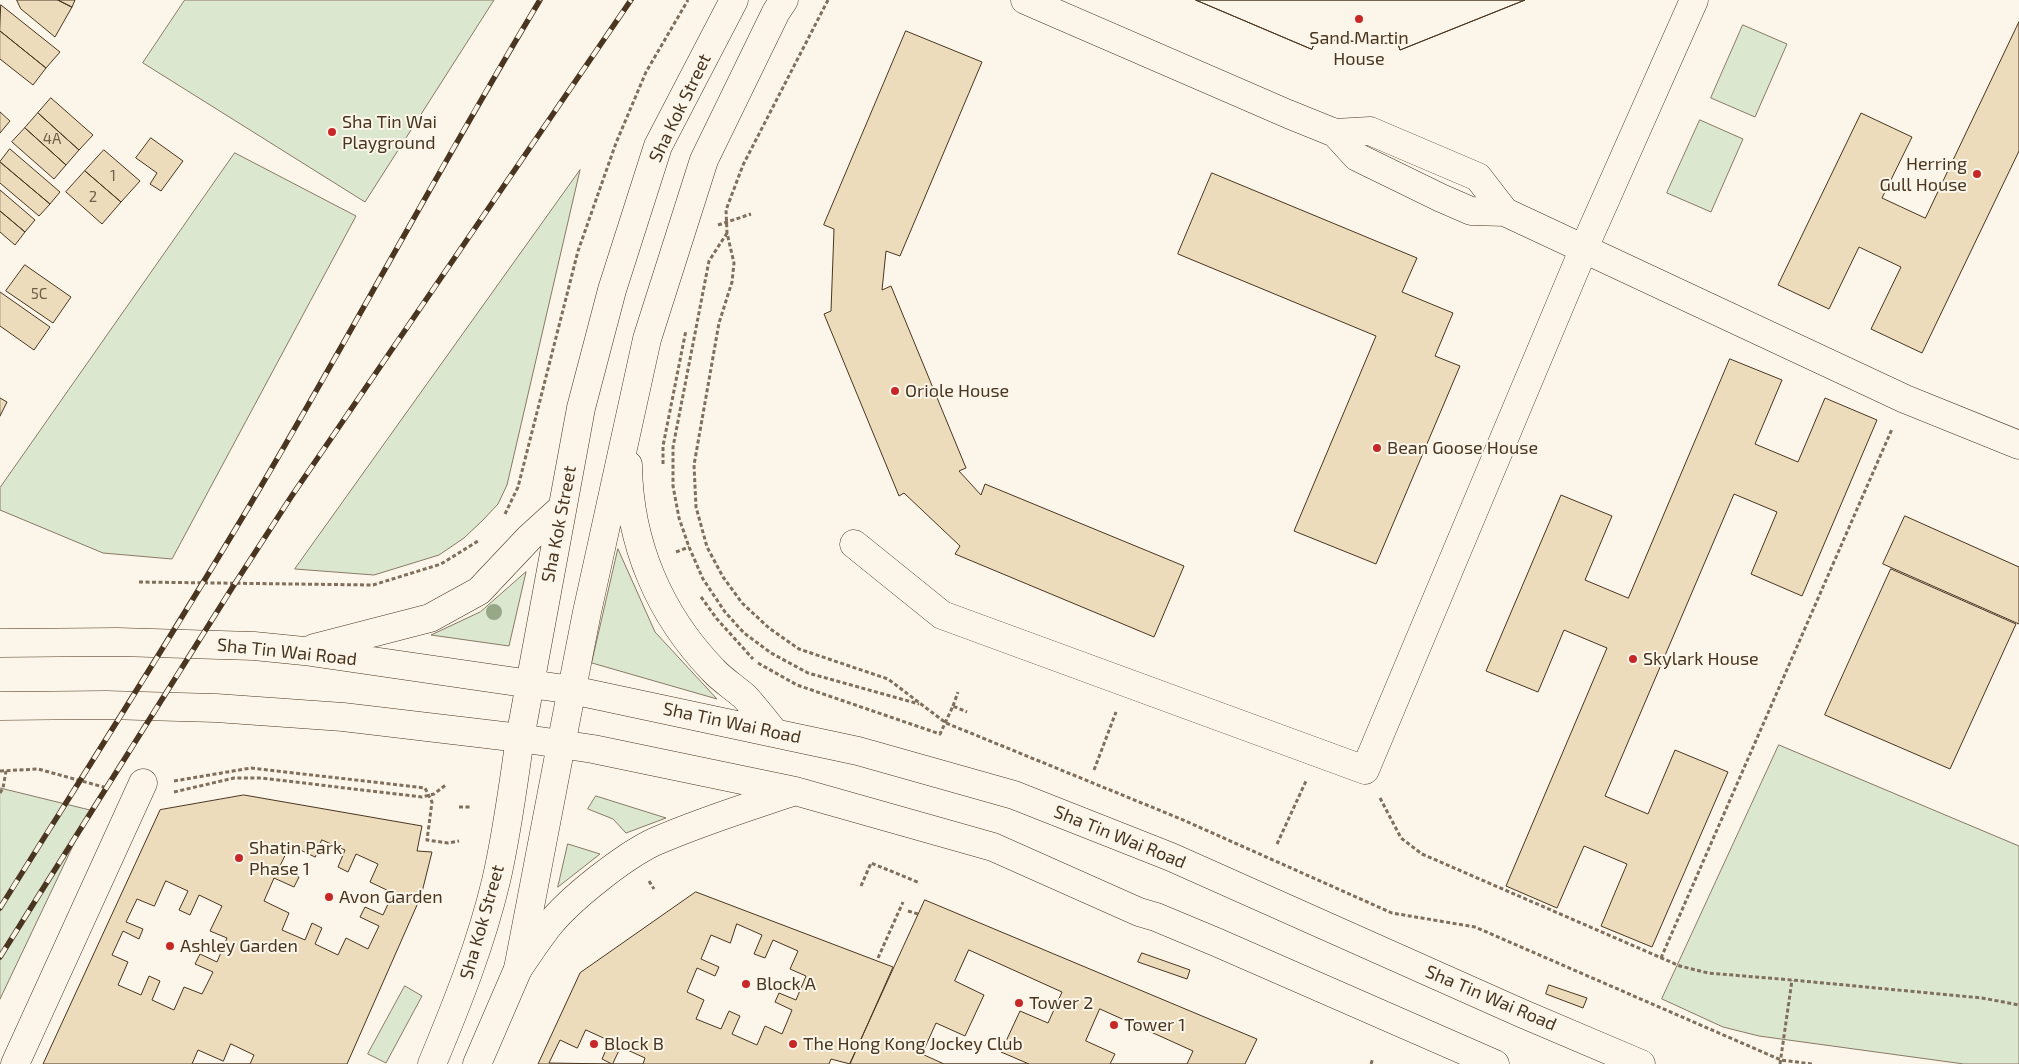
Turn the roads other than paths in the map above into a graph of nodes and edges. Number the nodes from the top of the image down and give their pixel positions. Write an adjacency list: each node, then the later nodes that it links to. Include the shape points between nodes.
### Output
1 (734, 0): 8 (main road, Sha Kok Street, via 658,146 612,290 581,408)
2 (784, 0): 6 (main road, via 704,160 647,339)
3 (1025, 0): 5 (main road, via 1335,132 1357,157 1464,208 1505,212)
4 (1694, 0): 5 (main road)
5 (1584, 248): 7 (main road, via 1905,399); 9 (main road, via 1365,770 942,615)
6 (627, 426): 13 (main road); 15 (main road, via 628,488 634,529 646,568 664,606 708,665 745,698)
7 (2019, 445)
8 (562, 508): 11 (main road, via 479,591 430,618); 12 (main road, Sha Kok Street)
9 (854, 544)
10 (0, 643): 11 (main road, Sha Tin Wai Road, via 118,642 254,646)
11 (304, 651): 12 (main road, Sha Tin Wai Road)
12 (530, 682): 13 (main road, Sha Tin Wai Road); 16 (main road, Sha Kok Street)
13 (572, 690): 15 (main road, Sha Tin Wai Road); 17 (main road)
14 (0, 706): 16 (main road, via 216,708 343,717)
15 (774, 732): 25 (main road, Sha Tin Wai Road, via 858,751 1014,795 1171,857)
16 (520, 738): 17 (main road); 22 (main road, Sha Kok Street, via 496,882 461,995)
17 (561, 745): 19 (main road, via 626,755); 20 (main road)
18 (140, 789): 21 (main road)
19 (794, 791): 20 (main road, via 681,831 636,853 591,886 550,924); 24 (main road, via 993,847)
20 (518, 969): 23 (main road)
21 (15, 1064)
22 (432, 1064)
23 (477, 1064)
24 (1495, 1064)
25 (1641, 1064)

